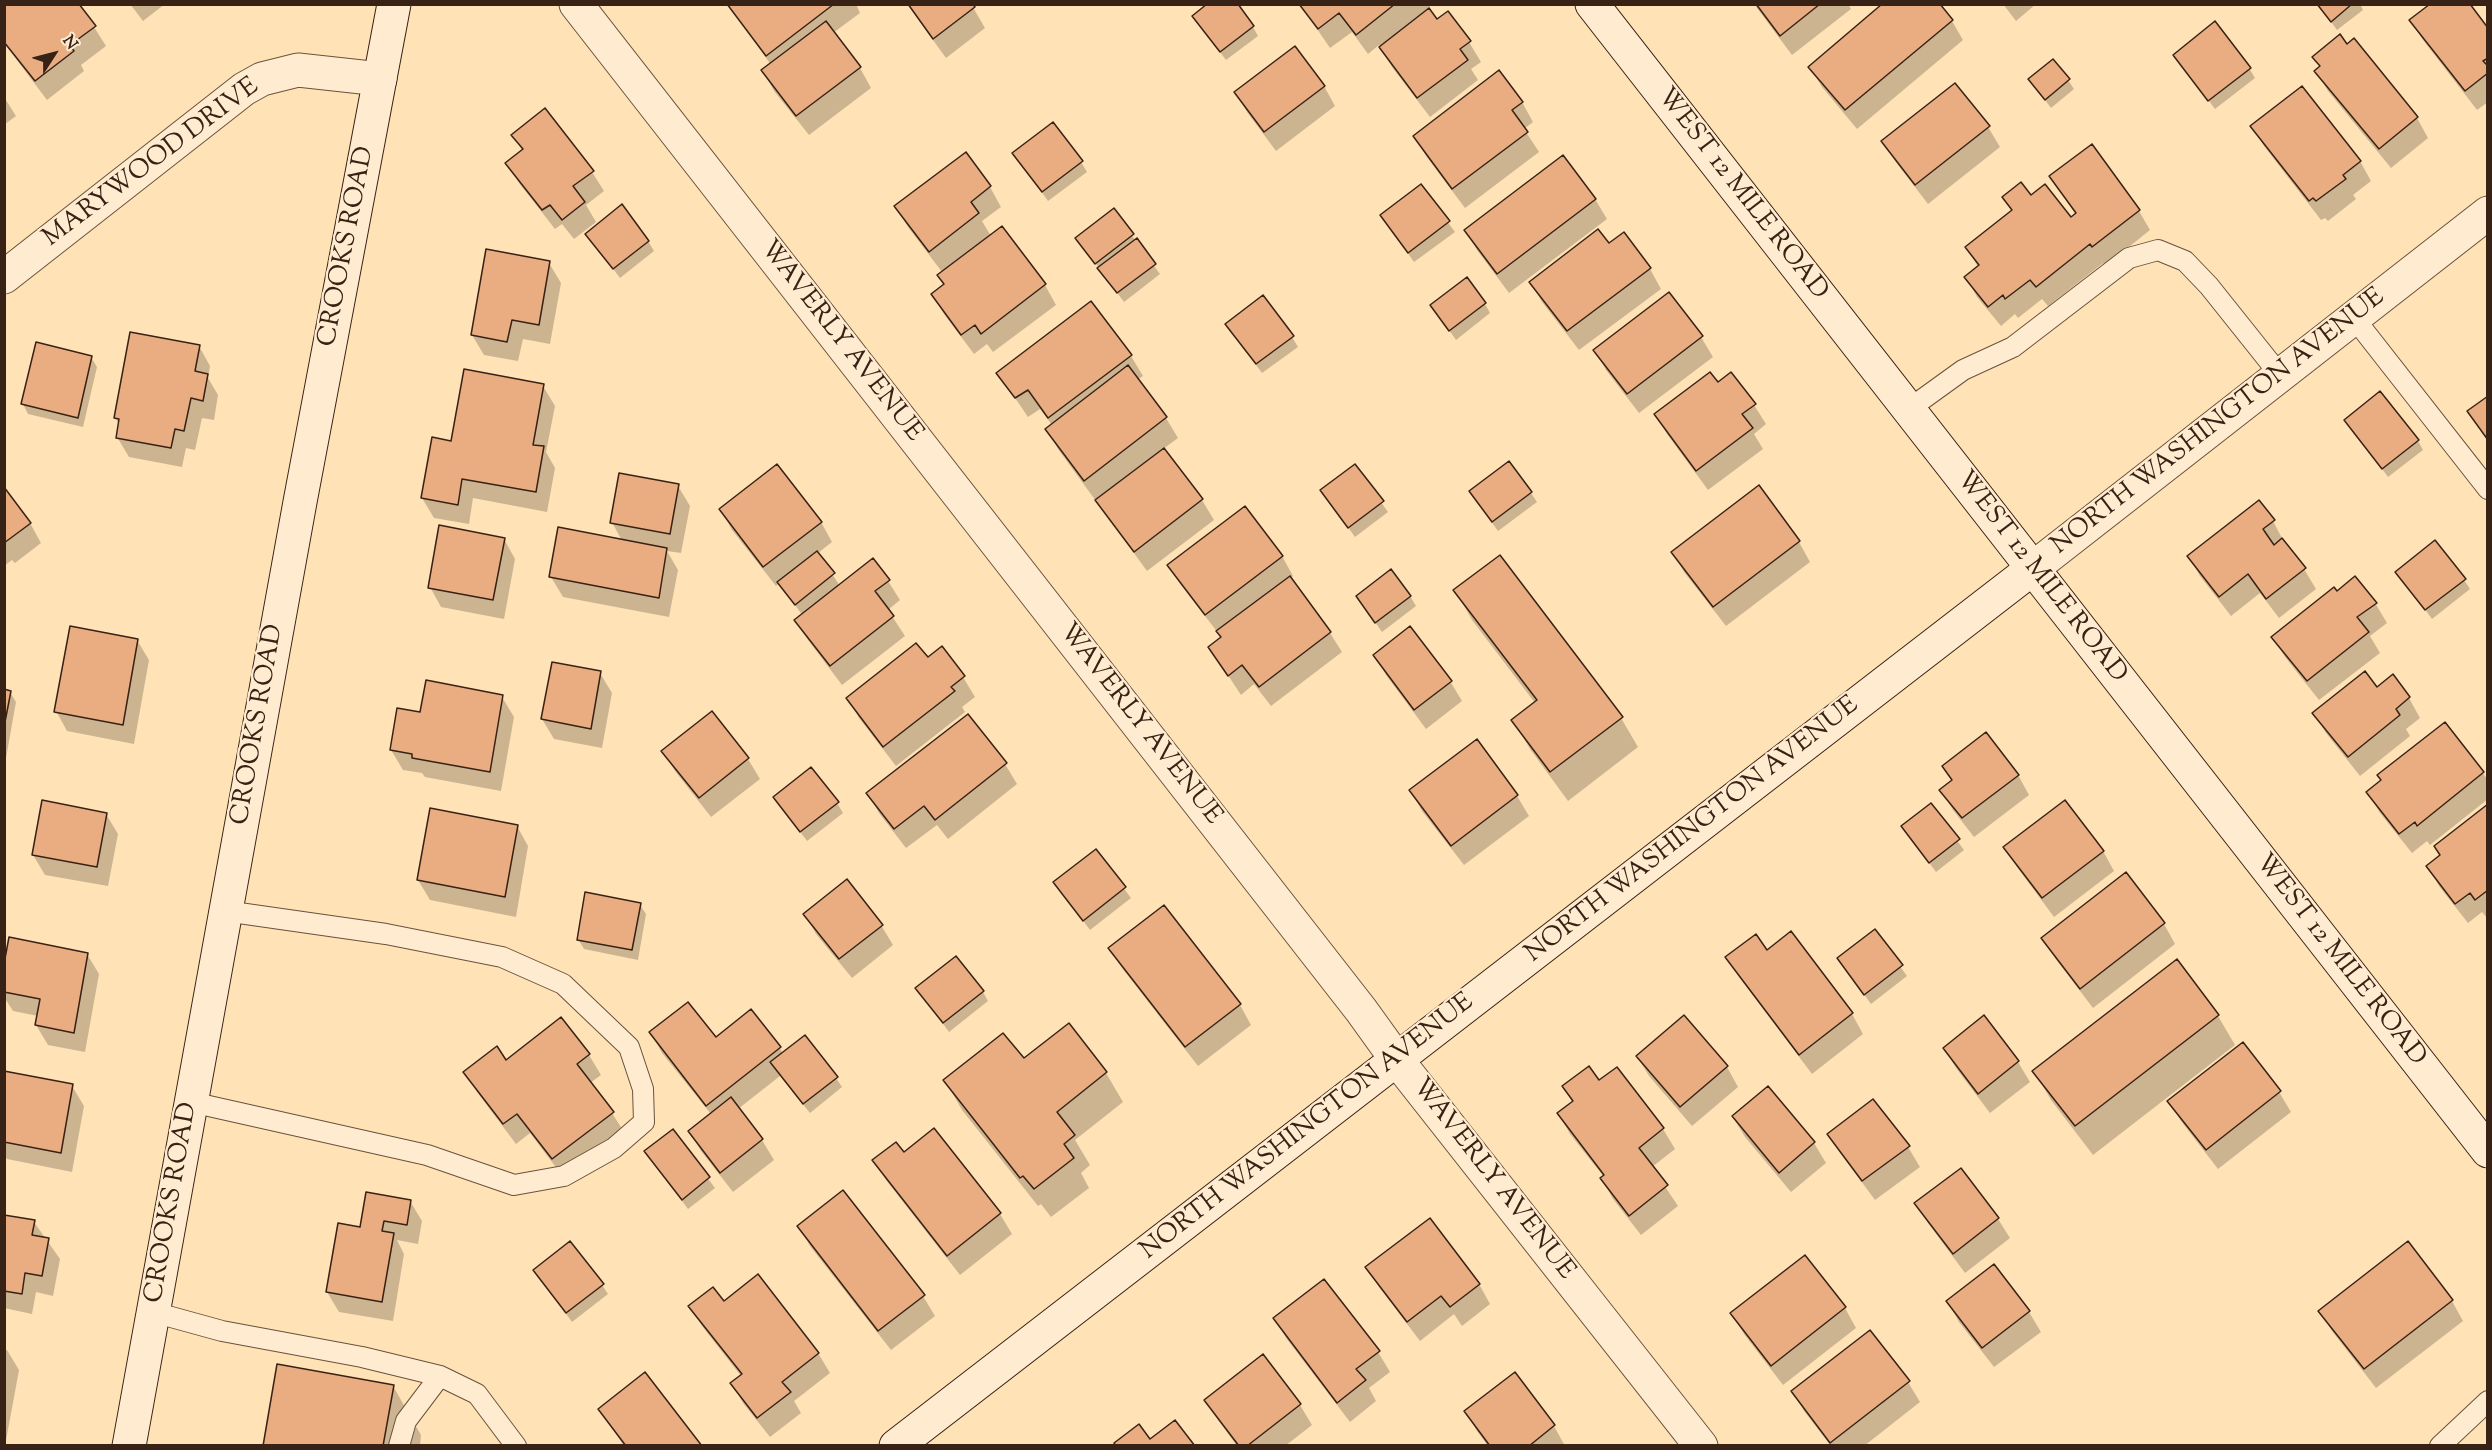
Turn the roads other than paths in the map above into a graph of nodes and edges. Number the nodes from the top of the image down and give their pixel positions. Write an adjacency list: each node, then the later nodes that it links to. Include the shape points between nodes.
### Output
1 (394, 4): 4 (street, CROOKS ROAD)
2 (576, 4): 13 (street, WAVERLY AVENUE)
3 (1596, 6): 9 (street, WEST 12 MILE ROAD)
4 (380, 79): 6 (street, MARYWOOD DRIVE, via 298,70 262,79); 12 (street, CROOKS ROAD)
5 (2487, 213): 7 (street, NORTH WASHINGTON AVENUE)
6 (4, 276)
7 (2354, 318): 8 (street, NORTH WASHINGTON AVENUE); 10 (lane)
8 (2280, 375): 9 (lane, via 2193,269 2158,250 2129,258 2013,347 1963,370); 11 (street, NORTH WASHINGTON AVENUE)
9 (1909, 410): 11 (street, WEST 12 MILE ROAD)
10 (2487, 489)
11 (2032, 570): 13 (street, NORTH WASHINGTON AVENUE); 15 (street, WEST 12 MILE ROAD)
12 (225, 911): 14 (street, CROOKS ROAD); 14 (lane, via 386,934 502,957 563,984 629,1047 643,1089 644,1122 614,1148 564,1176 514,1185 426,1155)
13 (1397, 1060): 22 (street, NORTH WASHINGTON AVENUE); 23 (street, WAVERLY AVENUE)
14 (191, 1102): 16 (street, CROOKS ROAD)
15 (2487, 1152)
16 (153, 1312): 17 (lane, via 222,1331); 19 (street, CROOKS ROAD)
17 (440, 1376): 20 (lane, via 406,1421); 21 (lane, via 477,1394)
18 (2487, 1401): 24 (lane)
19 (129, 1446)
20 (399, 1446)
21 (516, 1446)
22 (896, 1446)
23 (1701, 1446)
24 (2440, 1446)

